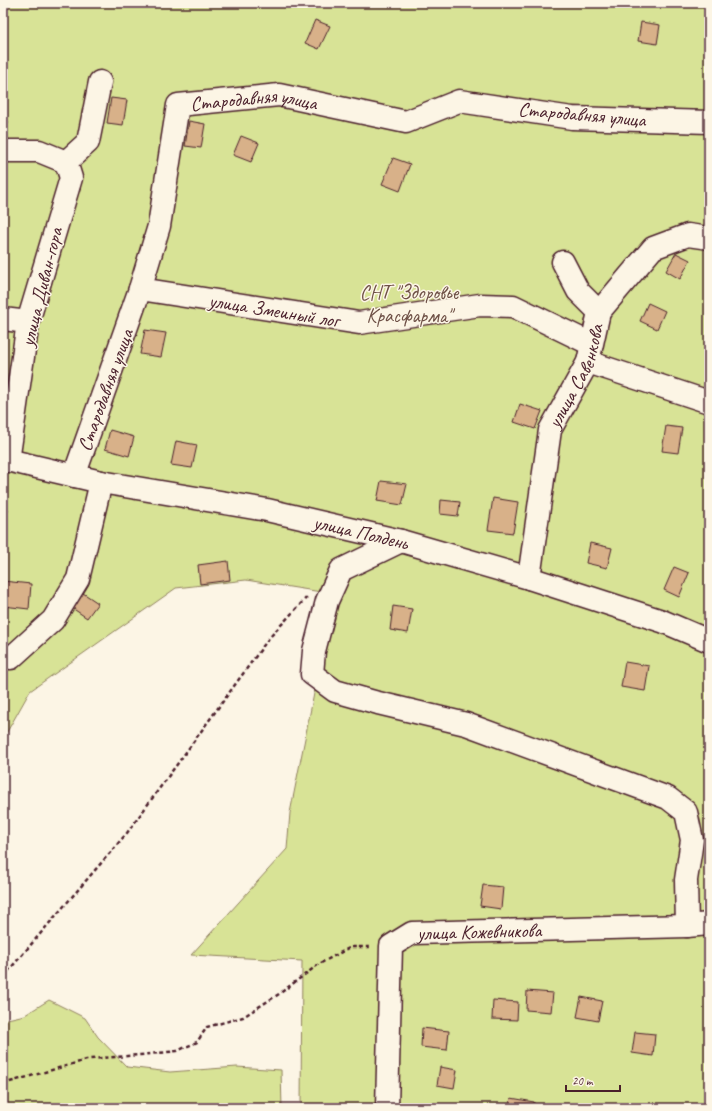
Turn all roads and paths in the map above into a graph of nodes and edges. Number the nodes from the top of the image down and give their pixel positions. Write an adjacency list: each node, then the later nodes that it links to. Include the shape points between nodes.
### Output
1 (100, 82): 4 (street, via 88,142)
2 (709, 122): 7 (street, Стародавняя улица, via 572,118 459,101 406,122 278,94 178,105 160,226)
3 (3, 151): 4 (street, via 39,152)
4 (66, 162): 10 (street, улица Диван-гора, via 70,178)
5 (709, 238): 8 (street, улица Савенкова, via 688,235 653,248)
6 (563, 262): 8 (street, via 578,291)
7 (140, 289): 11 (street, улица Змеиный лог, via 359,323 480,305 513,306); 14 (street, Стародавняя улица)
8 (598, 312): 11 (street, улица Савенкова)
9 (3, 319): 10 (street)
10 (28, 322): 13 (street, улица Диван-гора)
11 (590, 353): 12 (street, улица Змеиный лог); 17 (street, улица Савенкова, via 550,430)
12 (709, 402)
13 (5, 460): 14 (street, улица Полдень)
14 (74, 476): 15 (street, улица Полдень)
15 (101, 482): 16 (street, улица Полдень, via 267,510); 20 (street, Стародавняя улица, via 78,579 53,620)
16 (401, 541): 17 (street, улица Полдень); 22 (street, via 341,570 327,601 314,651 312,674 335,691 378,704 466,724 668,798 686,812 692,840 686,880)
17 (529, 578): 19 (street, улица Полдень, via 662,621)
18 (311, 592): 24 (path, via 269,638 127,833)
19 (709, 641)
20 (10, 658)
21 (709, 924): 22 (street, улица Кожевникова)
22 (687, 926): 23 (street, улица Кожевникова, via 412,933)
23 (391, 946): 25 (path, via 350,947 319,964 279,994 243,1016 207,1027 197,1042 177,1051 90,1059); 26 (street, улица Кожевникова)
24 (3, 978)
25 (3, 1084)
26 (387, 1108)

